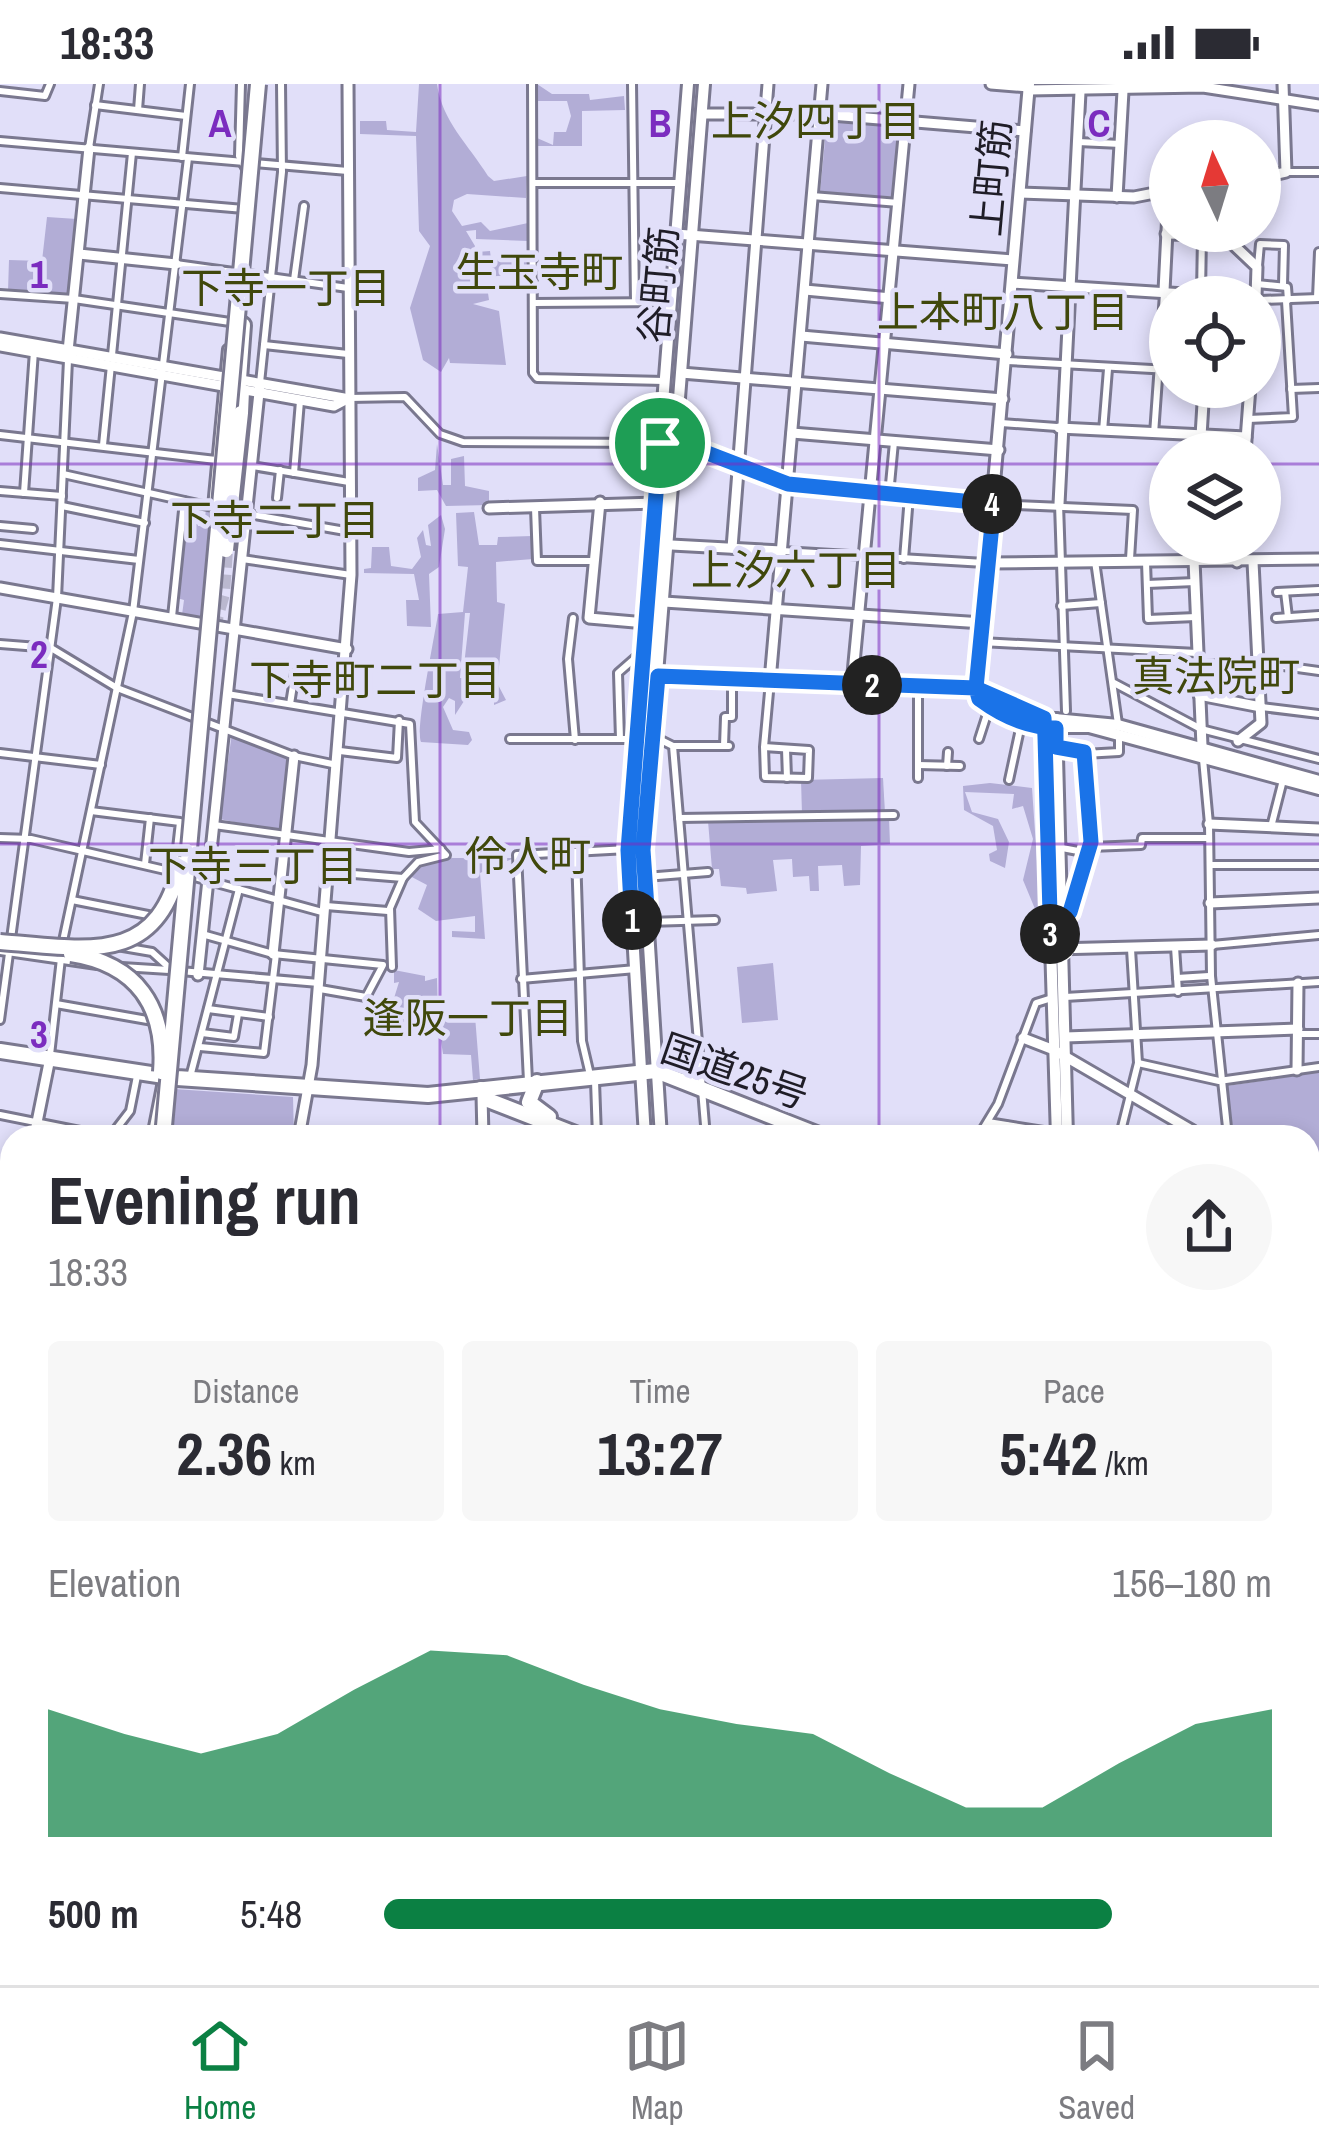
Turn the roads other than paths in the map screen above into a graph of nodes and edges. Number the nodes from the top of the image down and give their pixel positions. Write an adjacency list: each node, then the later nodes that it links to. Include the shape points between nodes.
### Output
1 (50, 84): 21 (street, via 45,96)
2 (99, 84): 25 (street)
3 (140, 84): 27 (street)
4 (190, 84): 31 (street)
5 (241, 84): 40 (street)
6 (259, 84): 94 (highway, bridge); 270 (highway, bridge)
7 (281, 84): 41 (street)
8 (348, 84): 42 (street)
9 (532, 84): 46 (street)
10 (632, 84): 47 (street)
11 (688, 84): 48 (main road, 谷町筋)
12 (704, 84): 30 (main road, 谷町筋)
13 (767, 84): 28 (street)
14 (822, 84): 29 (street)
15 (909, 84): 32 (street)
16 (991, 84): 19 (street)
17 (1282, 84): 24 (street)
18 (1186, 86): 20 (street); 24 (street)
19 (1029, 87): 23 (street); 33 (main road, 上町筋)
20 (1141, 87): 22 (street)
21 (0, 91)
22 (1123, 91): 23 (street); 36 (street)
23 (1080, 92): 35 (street)
24 (1282, 102): 26 (street); 43 (street)
25 (95, 105): 27 (street); 37 (street)
26 (1319, 105)
27 (138, 110): 31 (street)
28 (765, 114): 29 (street); 30 (street); 63 (street)
29 (819, 114): 32 (street); 53 (street)
30 (702, 115): 62 (main road, 谷町筋)
31 (186, 116): 39 (street)
32 (906, 122): 33 (street); 57 (street)
33 (1025, 131): 50 (main road, 上町筋)
34 (0, 140): 37 (street)
35 (1078, 142): 36 (street); 54 (street)
36 (1121, 144): 55 (street)
37 (89, 148): 38 (street); 52 (street)
38 (132, 153): 39 (street); 56 (street)
39 (185, 158): 40 (street); 58 (street)
40 (241, 162): 41 (street); 60 (street)
41 (281, 165): 42 (street); 75 (street)
42 (348, 171): 80 (street)
43 (1286, 172): 44 (street); 45 (street)
44 (1319, 172)
45 (1281, 173)
46 (533, 183): 47 (street); 91 (street)
47 (634, 183): 48 (street); 88 (street)
48 (680, 183): 61 (main road, 谷町筋)
49 (0, 188): 52 (street)
50 (1020, 193): 54 (street); 70 (main road, 上町筋)
51 (1149, 193): 55 (street)
52 (86, 195): 56 (street); 68 (street)
53 (812, 196): 57 (street); 64 (street)
54 (1075, 196): 55 (street); 79 (street)
55 (1117, 197)
56 (128, 199): 58 (street); 69 (street)
57 (899, 203): 65 (street)
58 (183, 204): 60 (street); 71 (street)
59 (304, 206): 76 (street)
60 (244, 209): 73 (street)
61 (676, 234): 62 (street); 90 (main road, 谷町筋)
62 (692, 235): 63 (street); 108 (main road, 谷町筋)
63 (756, 240): 64 (street); 109 (street)
64 (808, 244): 65 (street); 81 (street)
65 (896, 250): 70 (street); 84 (street)
66 (1240, 252): 72 (street)
67 (1319, 252): 85 (street)
68 (79, 254): 69 (street); 86 (street)
69 (122, 259): 71 (street); 92 (street)
70 (1013, 260): 77 (main road, 上町筋)
71 (176, 264): 73 (street); 93 (street)
72 (1257, 267): 74 (street); 78 (street, via 1259,244 1284,244)
73 (237, 272): 75 (street); 94 (street)
74 (1257, 276)
75 (272, 277): 76 (street); 99 (street)
76 (293, 280): 80 (street)
77 (1012, 283): 79 (street); 102 (main road, 上町筋)
78 (1283, 285): 89 (street)
79 (1070, 286): 82 (street); 104 (street)
80 (348, 288): 101 (street)
81 (805, 290): 84 (street); 95 (street)
82 (1149, 290)
83 (0, 294): 86 (street)
84 (891, 298): 97 (street)
85 (1318, 298): 89 (street)
86 (74, 299): 92 (street); 100 (street)
87 (1281, 300): 89 (street)
88 (635, 301): 90 (street); 91 (street)
89 (1287, 301): 115 (street)
90 (670, 302): 110 (main road, 谷町筋)
91 (533, 303): 110 (street, via 537,378)
92 (117, 306): 93 (street); 103 (street)
93 (170, 315): 94 (street); 106 (street)
94 (237, 318): 112 (highway)
95 (801, 336): 97 (street); 111 (street)
96 (0, 342): 98 (street)
97 (887, 344): 102 (street); 114 (street)
98 (34, 345): 100 (street); 130 (street)
99 (265, 345): 101 (street); 112 (street)
100 (68, 351): 103 (street); 131 (street)
101 (348, 353): 116 (street)
102 (1007, 357): 104 (street); 117 (main road, 上町筋)
103 (112, 360): 106 (street); 135 (street)
104 (1065, 365): 105 (street); 124 (street)
105 (1108, 368): 107 (street); 125 (street)
106 (162, 370): 112 (street); 138 (street)
107 (1149, 370)
108 (681, 373): 109 (street); 136 (main road, 谷町筋)
109 (746, 379): 111 (street); 140 (street)
110 (664, 381): 134 (main road, 谷町筋)
111 (796, 383): 114 (street); 127 (street)
112 (241, 385): 116 (street); 118 (street); 139 (street); 141 (street); 173 (highway, bridge)
113 (1319, 388): 115 (street)
114 (883, 389): 117 (street); 132 (street)
115 (1291, 389): 121 (street, via 1293,417)
116 (350, 398): 119 (street); 122 (street); 134 (street, via 405,397 440,434 463,442)
117 (1004, 399): 123 (main road, 上町筋)
118 (300, 401): 119 (street); 143 (street)
119 (334, 406): 122 (street)
120 (1249, 408): 121 (street)
121 (1248, 418): 126 (street)
122 (350, 421): 145 (street)
123 (1001, 423): 124 (street); 137 (main road, 上町筋)
124 (1059, 428): 125 (street); 160 (street)
125 (1103, 431): 128 (street)
126 (1247, 432)
127 (793, 433): 132 (street); 146 (street)
128 (1149, 434)
129 (0, 435): 130 (street)
130 (28, 437): 131 (street); 148 (street)
131 (64, 440): 135 (street); 144 (street)
132 (878, 440): 133 (street); 150 (street)
133 (894, 442): 137 (street); 151 (street)
134 (660, 443): 136 (street); 157 (main road, 谷町筋)
135 (103, 445): 138 (street)
136 (675, 445): 140 (street); 171 (main road, 谷町筋)
137 (999, 450): 159 (main road, 上町筋)
138 (153, 452): 139 (street); 149 (street)
139 (216, 460): 162 (street)
140 (740, 465): 146 (street); 172 (street)
141 (252, 466): 142 (street); 164 (street)
142 (280, 470): 143 (street); 154 (street)
143 (294, 473): 145 (street)
144 (63, 474): 149 (street); 152 (street)
145 (351, 483): 168 (street)
146 (788, 484): 150 (street); 175 (street)
147 (0, 491): 148 (street)
148 (24, 493): 152 (street)
149 (148, 493): 155 (street); 165 (street)
150 (872, 494): 151 (street); 176 (street)
151 (889, 495): 153 (street)
152 (62, 496): 161 (street)
153 (909, 496): 159 (street); 178 (street)
154 (277, 498)
155 (184, 501): 162 (street); 208 (street)
156 (600, 502): 157 (street); 158 (street); 184 (street)
157 (656, 503): 170 (main road, 谷町筋)
158 (535, 504): 163 (street); 184 (street, via 537,561)
159 (994, 504): 160 (street); 188 (main road, 上町筋)
160 (1059, 504): 179 (street, via 1133,510); 187 (street)
161 (62, 506): 165 (street); 174 (street)
162 (212, 507): 164 (street)
163 (489, 508)
164 (247, 514): 168 (street); 177 (street)
165 (145, 523): 183 (street)
166 (0, 526): 167 (street)
167 (33, 530)
168 (351, 532): 191 (street)
169 (0, 544): 174 (street)
170 (653, 544): 171 (street); 209 (main road, 谷町筋)
171 (668, 545): 172 (street); 197 (main road, 谷町筋)
172 (732, 548): 175 (street)
173 (226, 550)
174 (60, 551): 183 (street); 196 (street)
175 (782, 551): 176 (street); 200 (street)
176 (866, 556): 178 (street); 203 (street)
177 (242, 559): 191 (street); 211 (street)
178 (904, 559): 188 (street)
179 (1130, 559): 180 (street); 185 (street)
180 (1146, 559): 181 (street); 193 (street)
181 (1149, 559)
182 (1319, 559): 186 (street)
183 (140, 560): 201 (street)
184 (594, 561): 209 (street, via 589,618)
185 (1095, 561): 187 (street); 198 (street)
186 (1281, 561)
187 (1059, 562): 188 (street); 199 (street)
188 (988, 563): 210 (main road, 上町筋)
189 (1194, 564): 192 (street)
190 (1252, 564): 220 (street)
191 (351, 575): 216 (street)
192 (1195, 582): 193 (street); 204 (street)
193 (1147, 584): 204 (street, via 1148,619)
194 (0, 589): 196 (street)
195 (1319, 590): 205 (street, via 1281,592)
196 (58, 598): 201 (street); 214 (street)
197 (664, 602): 200 (street); 225 (main road, 谷町筋)
198 (1101, 603): 199 (street); 218 (street)
199 (1060, 606): 215 (street)
200 (776, 609): 203 (street); 227 (street)
201 (133, 612): 208 (street); 231 (street)
202 (1319, 615): 205 (street)
203 (859, 616): 210 (street); 229 (street)
204 (1196, 617): 219 (street)
205 (1288, 617): 207 (street)
206 (573, 618): 251 (street)
207 (1276, 618)
208 (172, 619): 211 (street)
209 (646, 622): 217 (main road, 谷町筋)
210 (983, 623): 212 (main road, 上町筋)
211 (234, 629): 216 (street); 233 (street)
212 (981, 642): 215 (street); 232 (main road, 上町筋)
213 (0, 644): 214 (street)
214 (51, 648): 231 (street); 261 (street)
215 (1064, 648): 218 (street); 241 (street)
216 (347, 649): 238 (street)
217 (644, 650): 224 (main road, 谷町筋); 247 (street, via 618,673)
218 (1108, 650): 219 (street); 228 (street)
219 (1197, 653): 221 (street)
220 (1261, 663): 221 (street); 222 (street); 237 (street)
221 (1198, 667): 234 (street)
222 (1319, 671)
223 (295, 673): 235 (street)
224 (643, 676): 225 (main road); 248 (main road, 谷町筋)
225 (658, 676): 226 (main road); 246 (main road, 谷町筋)
226 (732, 680): 227 (main road); 253 (street, via 727,746)
227 (770, 681): 229 (main road); 254 (street)
228 (1114, 683): 244 (street); 245 (street)
229 (852, 684): 230 (main road)
230 (918, 687): 232 (main road); 267 (street)
231 (117, 688): 242 (street); 265 (street)
232 (976, 688): 236 (main road); 241 (main road)
233 (227, 694): 235 (street); 242 (street)
234 (1199, 695): 237 (street); 244 (street)
235 (290, 704): 238 (street)
236 (990, 707): 241 (main road); 249 (street)
237 (1262, 707): 239 (street); 252 (street, via 1261,723)
238 (347, 713): 240 (street); 259 (street)
239 (1319, 714)
240 (399, 720): 259 (street, via 397,758); 290 (street, via 410,724 415,742 415,822)
241 (1053, 721): 245 (main road); 255 (main road); 326 (main road)
242 (224, 725): 263 (street); 281 (street)
243 (1020, 729): 273 (street)
244 (1201, 729): 252 (street); 257 (street)
245 (1119, 730): 257 (main road); 262 (street, via 1119,752)
246 (653, 736): 253 (street); 302 (main road, 谷町筋)
247 (620, 739): 248 (street); 251 (street)
248 (638, 739): 292 (main road, 谷町筋)
249 (979, 739)
250 (510, 740): 251 (street)
251 (575, 740)
252 (1238, 741): 264 (street)
253 (673, 746): 279 (street)
254 (764, 747): 256 (street); 271 (street, via 765,777)
255 (1056, 747): 262 (street); 289 (main road)
256 (786, 749): 271 (street); 271 (street, via 809,750 808,778)
257 (1202, 751): 274 (main road); 275 (main road); 280 (street)
258 (0, 752): 261 (street)
259 (340, 752): 266 (street)
260 (948, 752): 268 (street)
261 (36, 754): 265 (street); 286 (street)
262 (1084, 754): 293 (street)
263 (294, 757): 266 (street); 284 (street)
264 (1319, 759)
265 (100, 765): 276 (street)
266 (339, 765): 288 (street)
267 (918, 765): 268 (street); 272 (street)
268 (947, 766): 269 (street)
269 (960, 766)
270 (196, 776): 323 (highway, bridge, via 173,891 145,931 97,947); 388 (highway, bridge)
271 (787, 778)
272 (918, 778)
273 (1009, 780)
274 (1283, 780): 275 (main road); 282 (street)
275 (1319, 785)
276 (91, 811): 278 (street); 291 (street)
277 (894, 815): 279 (street)
278 (150, 818): 295 (street); 298 (street, via 180,822)
279 (679, 818): 301 (street)
280 (1209, 824): 282 (street); 287 (street)
281 (214, 825): 284 (street); 304 (street)
282 (1271, 827): 283 (street)
283 (1319, 829)
284 (286, 835): 288 (street); 308 (street)
285 (0, 838): 286 (street)
286 (22, 838): 291 (street); 323 (street)
287 (1209, 838): 293 (street, via 1142,838 1142,845); 296 (street)
288 (332, 840): 290 (street); 299 (street)
289 (1058, 848): 293 (street); 313 (main road)
290 (441, 849): 303 (street, via 446,855 418,862)
291 (82, 850): 295 (street); 307 (street)
292 (628, 850): 294 (street); 315 (main road, 谷町筋)
293 (1090, 850): 313 (street, via 1070,912)
294 (576, 853): 335 (street); 340 (street, via 517,855)
295 (145, 864): 298 (street)
296 (1210, 865): 297 (street); 309 (street)
297 (1319, 866)
298 (173, 872): 304 (street); 312 (street)
299 (329, 872): 303 (street); 310 (street)
300 (708, 872): 301 (street)
301 (683, 874): 302 (street); 317 (street)
302 (645, 877): 316 (main road, 谷町筋)
303 (404, 878): 311 (street)
304 (208, 880): 305 (street); 318 (street)
305 (239, 889): 308 (street); 321 (street)
306 (1319, 898): 309 (street)
307 (72, 899): 312 (street); 320 (street)
308 (277, 901): 310 (street); 328 (street)
309 (1210, 903): 322 (street)
310 (326, 910): 311 (street); 329 (street)
311 (390, 911): 331 (street)
312 (153, 916): 324 (street)
313 (1061, 917): 326 (main road)
314 (716, 920): 317 (street)
315 (632, 922): 316 (street); 332 (main road, 谷町筋)
316 (648, 922): 317 (street); 370 (main road, 谷町筋)
317 (687, 922): 368 (street)
318 (202, 934): 321 (street); 336 (street)
319 (1319, 935): 322 (street)
320 (62, 941): 323 (street); 324 (street); 330 (street)
321 (225, 941): 328 (street); 334 (street)
322 (1212, 945): 325 (street); 337 (street)
323 (3, 946): 330 (street); 352 (street); 389 (highway, bridge, via 101,960 144,990 162,1040)
324 (119, 946): 333 (street, via 152,952)
325 (1174, 947): 327 (street); 339 (street)
326 (1057, 949): 327 (street); 347 (main road)
327 (1131, 950): 346 (street)
328 (275, 954): 329 (street); 338 (street)
329 (321, 958): 343 (street); 343 (street, via 383,965 366,997)
330 (60, 963): 333 (street); 348 (street)
331 (392, 967)
332 (636, 969): 335 (street); 370 (main road, 谷町筋)
333 (173, 970): 336 (street); 353 (street)
334 (216, 974): 336 (street); 338 (street); 349 (street)
335 (580, 974): 340 (street); 372 (street, via 582,1041)
336 (198, 975)
337 (1210, 976): 339 (street); 344 (street)
338 (274, 978): 343 (street); 351 (street)
339 (1177, 978): 345 (street)
340 (521, 980): 377 (street)
341 (1319, 982): 342 (street)
342 (1298, 983): 344 (street); 354 (street)
343 (319, 986): 378 (street)
344 (1212, 990): 345 (street); 355 (street)
345 (1178, 992): 346 (street)
346 (1133, 994): 347 (street); 357 (street)
347 (1058, 997): 359 (main road); 360 (street, via 1036,1003); 363 (main road)
348 (56, 1004): 353 (street); 364 (street)
349 (208, 1010): 350 (street); 356 (street)
350 (238, 1013): 351 (street); 356 (street, via 234,1037)
351 (268, 1017): 361 (street, via 264,1053)
352 (0, 1020)
353 (171, 1025): 373 (street)
354 (1298, 1031): 355 (street); 358 (street); 369 (street)
355 (1215, 1032): 357 (street); 376 (street)
356 (202, 1034): 361 (street)
357 (1136, 1034): 359 (street); 365 (street)
358 (1319, 1034)
359 (1065, 1037): 363 (main road)
360 (1023, 1038): 363 (street); 384 (street)
361 (198, 1047): 374 (street)
362 (3, 1050): 364 (highway, 国道25号)
363 (1060, 1053): 381 (street); 402 (main road)
364 (50, 1058): 371 (highway, 国道25号); 383 (street)
365 (1138, 1063): 376 (street); 381 (street)
366 (726, 1067): 368 (street)
367 (1319, 1067): 369 (street)
368 (700, 1070): 375 (street); 380 (street)
369 (1297, 1070): 376 (street)
370 (648, 1071): 372 (highway, 国道25号); 375 (highway, 国道25号); 396 (main road, 谷町筋); 397 (main road, 谷町筋)
371 (137, 1074): 373 (highway, 国道25号); 387 (street)
372 (593, 1075): 377 (highway, 国道25号); 395 (street)
373 (163, 1077): 374 (highway, 国道25号); 390 (street)
374 (190, 1079): 378 (highway, 国道25号)
375 (678, 1080): 380 (highway, 国道25号)
376 (1219, 1081): 405 (street)
377 (532, 1082): 379 (highway, 国道25号); 394 (highway, via 532,1107)
378 (307, 1087): 379 (highway, 国道25号, via 428,1095); 391 (street)
379 (481, 1089): 392 (street); 393 (highway)
380 (703, 1091): 398 (street); 399 (highway, 国道25号)
381 (1130, 1094): 403 (street); 404 (street)
382 (0, 1115): 383 (street)
383 (38, 1122): 385 (street); 386 (street)
384 (988, 1122): 400 (street); 401 (street)
385 (37, 1125)
386 (52, 1125)
387 (119, 1125)
388 (157, 1125)
389 (157, 1125)
390 (157, 1125)
391 (300, 1125)
392 (482, 1125)
393 (538, 1125)
394 (563, 1125)
395 (596, 1125)
396 (646, 1125)
397 (659, 1125)
398 (705, 1125)
399 (792, 1125)
400 (986, 1125)
401 (994, 1125)
402 (1062, 1125)
403 (1122, 1125)
404 (1181, 1125)
405 (1226, 1125)

